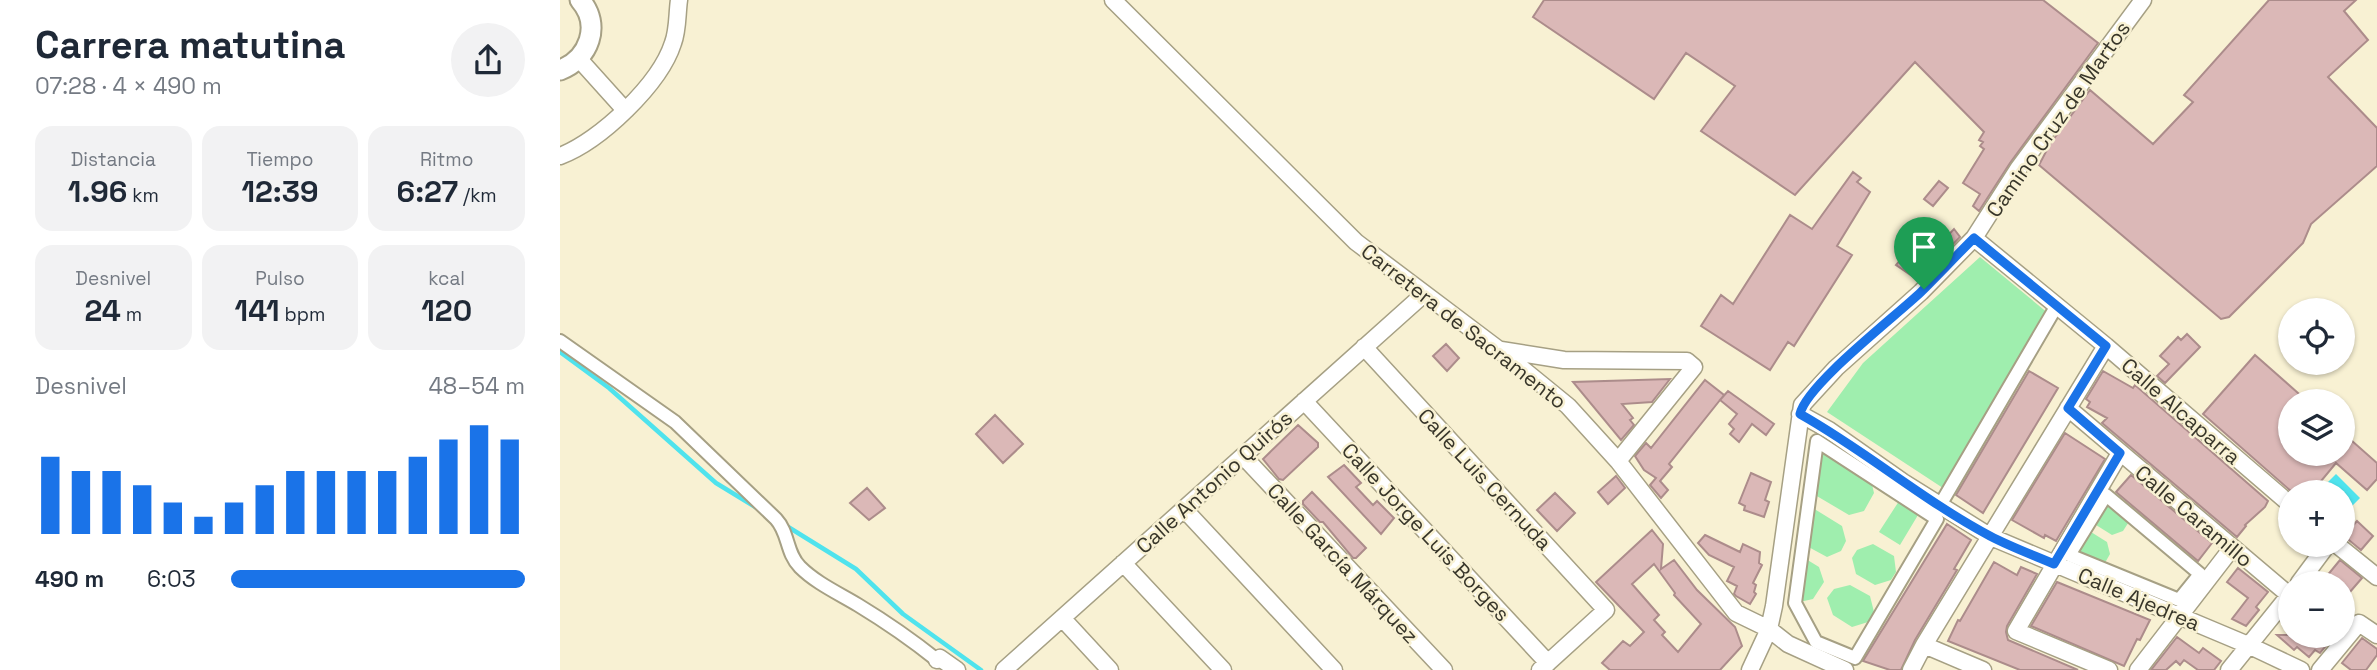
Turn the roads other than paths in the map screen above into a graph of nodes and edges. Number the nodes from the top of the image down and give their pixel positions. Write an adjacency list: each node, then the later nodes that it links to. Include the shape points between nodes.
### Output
1 (580, 0): 5 (street)
2 (679, 0): 8 (street, via 675,40 666,62)
3 (1113, 0): 11 (street, Carretera de Sacramento, via 1356,242)
4 (2143, 0): 10 (street, Camino Cruz de Martos, via 2018,169)
5 (593, 9): 6 (street, via 590,40)
6 (579, 59): 7 (street); 8 (street)
7 (560, 70)
8 (624, 109): 9 (street, via 587,142)
9 (560, 156)
10 (1974, 238): 12 (street, Calle Alcaparra); 19 (street, Camino Cruz de Martos, via 1836,368 1802,405)
11 (1424, 294): 15 (street, Calle Antonio Quirós); 16 (street, Carretera de Sacramento)
12 (2056, 307): 14 (street, Calle Alcaparra); 25 (street)
13 (560, 341): 43 (street, via 683,430 776,519 791,556 804,570)
14 (2106, 346): 18 (street); 23 (street, Calle Alcaparra)
15 (1364, 347): 17 (street, Calle Antonio Quirós); 45 (street, Calle Luis Cernuda, via 1606,610)
16 (1498, 349): 22 (street, Carretera de Sacramento, via 1567,405); 22 (street, via 1564,360 1687,361 1694,367)
17 (1304, 401): 21 (street, Calle Antonio Quirós); 45 (street, Calle Jorge Luis Borges)
18 (2068, 408): 20 (street, Calle Caramillo); 26 (street)
19 (1800, 414): 25 (street, Calle Ajedrea, via 1829,430); 39 (street)
20 (2120, 453): 27 (street, Calle Caramillo); 31 (street)
21 (1243, 456): 24 (street, Calle Antonio Quirós); 51 (street, Calle García Márquez)
22 (1618, 461): 39 (street, Carretera de Sacramento, via 1736,613)
23 (2278, 494)
24 (1184, 509): 30 (street, Calle Antonio Quirós); 50 (street)
25 (1937, 511): 26 (street, Calle Ajedrea); 44 (street); 44 (street, via 1817,441 1794,603 1816,642)
26 (1991, 537): 31 (street, Calle Ajedrea); 41 (street)
27 (2232, 548): 35 (street, Calle Caramillo); 37 (street)
28 (2319, 557): 32 (street)
29 (2352, 557): 34 (street)
30 (1123, 563): 38 (street, Calle Antonio Quirós); 49 (street)
31 (2054, 564): 37 (street, Calle Ajedrea); 55 (street, via 2016,631)
32 (2308, 571)
33 (2200, 574): 33 (street, via 2106,495 2069,555 2179,600)
34 (2377, 578)
35 (2278, 580)
36 (2278, 608): 42 (street)
37 (2179, 616): 42 (street, Calle Ajedrea); 56 (street)
38 (1062, 618): 47 (street, Calle Antonio Quirós); 48 (street)
39 (1769, 629): 44 (street, Carretera de Sacramento, via 1787,644); 52 (street)
40 (2377, 635): 59 (street, via 2359,623)
41 (1924, 645): 53 (street); 54 (street)
42 (2248, 645): 57 (street); 58 (street, Calle Ajedrea)
43 (937, 660): 46 (street)
44 (1847, 665)
45 (1544, 667)
46 (957, 670)
47 (1004, 670)
48 (1110, 670)
49 (1223, 670)
50 (1334, 670)
51 (1444, 670)
52 (1750, 670)
53 (1911, 670)
54 (1983, 670)
55 (2109, 670)
56 (2138, 670)
57 (2229, 670)
58 (2301, 670)
59 (2320, 670)

